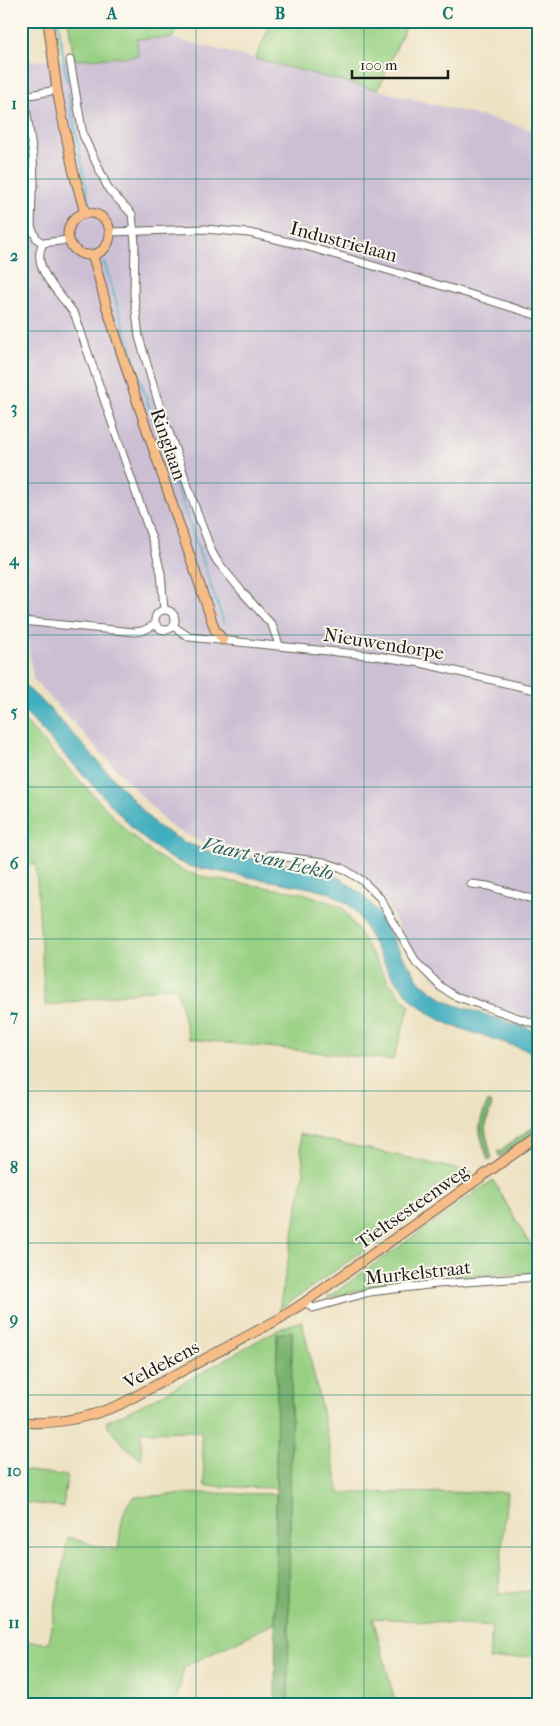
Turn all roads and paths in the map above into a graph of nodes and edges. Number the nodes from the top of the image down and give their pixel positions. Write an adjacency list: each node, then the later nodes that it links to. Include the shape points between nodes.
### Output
1 (48, 21): 4 (main road)
2 (70, 60): 7 (street, via 83,136 109,190 132,214)
3 (21, 73): 5 (street)
4 (58, 90): 5 (street); 6 (main road, via 73,170)
5 (24, 96): 10 (street, via 33,156 31,227)
6 (85, 213): 8 (main road, via 102,218); 9 (main road, via 70,224)
7 (134, 230): 8 (street, Industrielaan); 12 (street, Industrielaan, via 205,229 249,233 302,245); 18 (street, Ringlaan, via 134,294 140,343 199,518 217,561 272,625)
8 (110, 232): 11 (main road, via 107,246)
9 (68, 240): 10 (street); 11 (main road, via 75,251)
10 (43, 243): 13 (street, via 39,256 41,266 75,315 152,537)
11 (93, 256): 17 (main road, Ringlaan, via 131,383 215,630)
12 (539, 316)
13 (164, 609): 14 (street, via 156,614); 16 (street, via 175,616)
14 (156, 625): 15 (street, via 142,632); 16 (street, via 166,630)
15 (22, 626)
16 (173, 626): 17 (street, Nieuwendorpe, via 189,637)
17 (223, 640): 18 (street, Nieuwendorpe)
18 (279, 645): 19 (street, Nieuwendorpe, via 407,660)
19 (539, 691)
20 (269, 855): 23 (street, via 324,862 363,881 380,898 416,962 441,988 455,996)
21 (471, 884): 22 (street)
22 (539, 901)
23 (539, 1024)
24 (539, 1136): 26 (main road, Tieltsesteenweg)
25 (539, 1277): 26 (street, Murkelstraat, via 370,1292 313,1308)
26 (305, 1302): 27 (main road, Veldekens, via 111,1409 67,1421)
27 (21, 1422)

